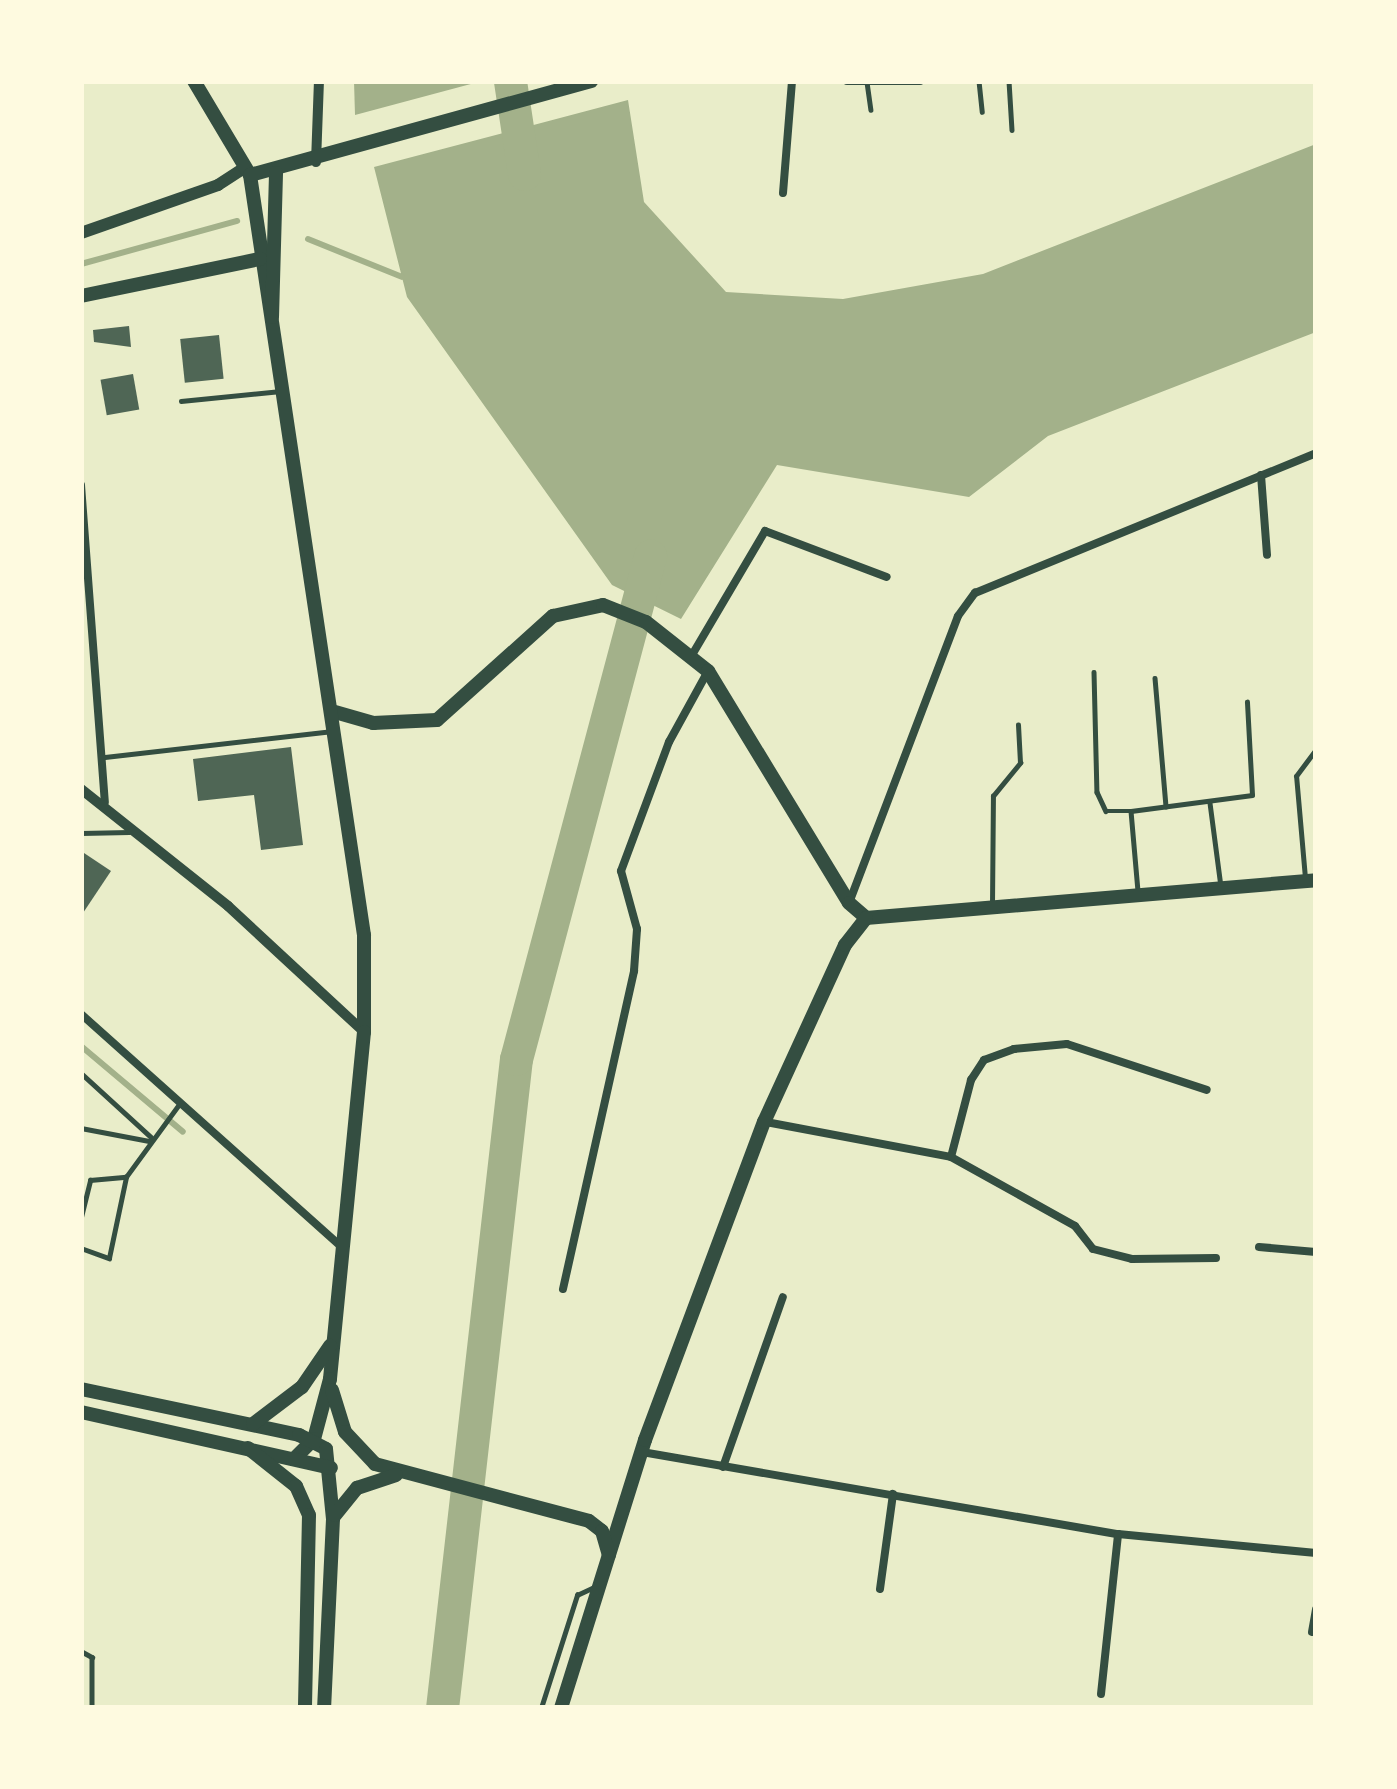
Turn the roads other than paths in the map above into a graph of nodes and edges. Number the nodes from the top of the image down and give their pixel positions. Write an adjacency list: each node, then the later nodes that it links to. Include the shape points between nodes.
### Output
1 (194, 81): 14 (main road)
2 (319, 81): 13 (street)
3 (591, 81): 13 (main road)
4 (792, 81): 16 (street)
5 (847, 81): 9 (street)
6 (920, 81): 9 (street)
7 (980, 81): 11 (lane)
8 (1009, 81): 12 (lane)
9 (868, 82): 10 (lane)
10 (871, 110)
11 (982, 112)
12 (1012, 130)
13 (316, 162): 15 (main road)
14 (248, 171): 15 (main road); 17 (main road); 18 (main road)
15 (277, 173): 20 (main road)
16 (783, 193)
17 (81, 233)
18 (260, 259): 19 (main road); 20 (main road)
19 (81, 296)
20 (271, 324): 21 (main road)
21 (281, 391): 22 (lane); 35 (main road)
22 (181, 401)
23 (1316, 454): 24 (street)
24 (1261, 475): 27 (street); 50 (street, via 975,593 958,616)
25 (81, 485): 26 (street)
26 (82, 499): 28 (street)
27 (1267, 556)
28 (86, 576): 39 (street)
29 (887, 577): 30 (street, via 765,531)
30 (686, 650): 31 (main road); 35 (main road, via 603,605 553,616 437,721 373,723)
31 (708, 671): 50 (main road); 70 (street, via 669,742 621,871 638,929 634,971)
32 (1094, 672): 44 (lane, via 1097,792 1106,811)
33 (1156, 678): 43 (lane)
34 (1246, 702): 42 (lane, via 1252,795)
35 (335, 712): 37 (main road)
36 (1018, 725): 51 (lane, via 1020,763 993,796)
37 (338, 730): 39 (lane); 55 (main road, via 364,934)
38 (1316, 749): 47 (lane, via 1296,776)
39 (105, 757): 41 (street)
40 (81, 789): 41 (street)
41 (105, 802): 45 (street)
42 (1210, 803): 43 (lane); 48 (lane)
43 (1166, 807): 44 (lane)
44 (1131, 811): 49 (lane)
45 (139, 831): 46 (lane); 55 (street)
46 (84, 834)
47 (1310, 880): 48 (main road)
48 (1222, 889): 49 (main road)
49 (1138, 897): 51 (main road)
50 (849, 903): 52 (main road); 53 (main road)
51 (992, 911): 52 (main road)
52 (866, 918): 53 (main road)
53 (845, 945): 59 (main road)
54 (81, 1013): 58 (street)
55 (364, 1032): 67 (main road)
56 (81, 1073): 61 (lane)
57 (1208, 1090): 62 (street, via 1067,1044 1014,1049 984,1060 971,1080)
58 (178, 1104): 61 (lane); 67 (street)
59 (764, 1122): 62 (street); 79 (main road)
60 (81, 1128): 61 (lane)
61 (152, 1136): 63 (lane)
62 (951, 1157): 69 (street, via 1075,1226 1093,1249 1132,1259)
63 (126, 1177): 64 (lane, via 90,1180); 66 (lane, via 109,1258)
64 (81, 1216)
65 (1259, 1246): 68 (street)
66 (81, 1248)
67 (345, 1250): 72 (main road)
68 (1316, 1252)
69 (1216, 1258)
70 (563, 1289)
71 (783, 1297): 81 (street)
72 (335, 1336): 73 (main road); 76 (main road, via 302,1387)
73 (330, 1379): 77 (main road); 83 (main road, via 345,1432)
74 (81, 1389): 76 (main road)
75 (81, 1412): 78 (main road)
76 (254, 1424): 77 (main road)
77 (314, 1439): 80 (main road); 82 (main road)
78 (248, 1448): 80 (main road); 96 (main road, via 296,1486 309,1515)
79 (641, 1452): 81 (street); 88 (main road)
80 (294, 1459): 82 (main road)
81 (723, 1467): 84 (street)
82 (331, 1468): 85 (main road)
83 (402, 1477): 85 (main road, via 357,1488); 88 (main road, via 597,1524)
84 (893, 1494): 86 (street); 90 (street)
85 (332, 1520): 97 (main road)
86 (1118, 1534): 87 (street); 94 (street)
87 (1316, 1552)
88 (609, 1555): 89 (main road)
89 (602, 1578): 98 (lane, via 577,1595); 99 (main road)
90 (880, 1589)
91 (1316, 1609): 92 (street)
92 (1312, 1632)
93 (81, 1651): 95 (lane, via 92,1657)
94 (1102, 1694)
95 (92, 1708)
96 (305, 1708)
97 (324, 1708)
98 (541, 1708)
99 (561, 1708)

